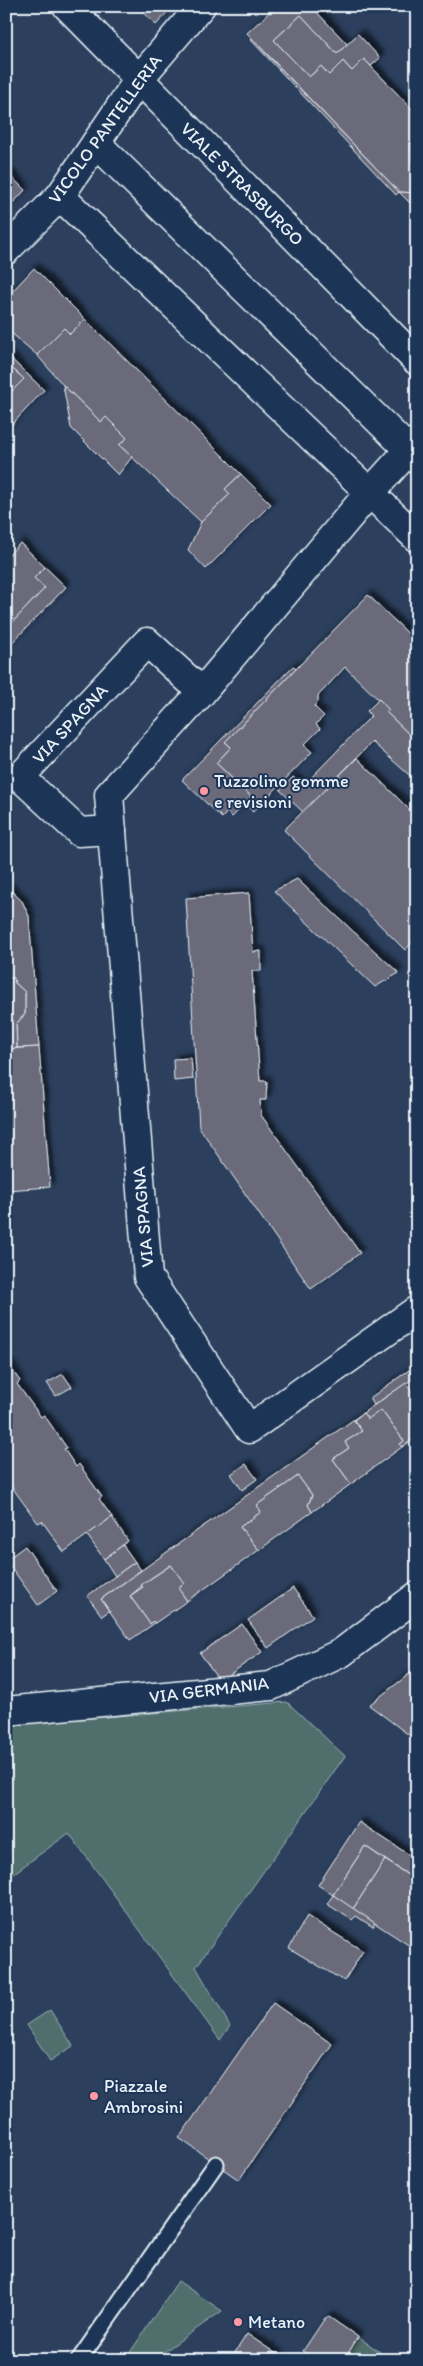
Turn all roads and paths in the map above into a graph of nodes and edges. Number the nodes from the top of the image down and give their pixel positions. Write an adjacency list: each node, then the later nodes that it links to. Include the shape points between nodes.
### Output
1 (67, 6): 3 (street, VIALE STRASBURGO)
2 (201, 6): 3 (street, VICOLO PANTELLERIA)
3 (139, 80): 4 (street, VICOLO PANTELLERIA); 7 (street, VIALE STRASBURGO)
4 (96, 143): 5 (street, VICOLO PANTELLERIA); 8 (street)
5 (60, 196): 6 (street, VICOLO PANTELLERIA); 9 (street)
6 (6, 250)
7 (417, 361)
8 (414, 449): 9 (street, VIA SPAGNA)
9 (369, 493): 10 (street); 11 (street, VIA SPAGNA)
10 (417, 538)
11 (202, 692): 12 (street, VIA SPAGNA, via 109,794); 12 (street, VIA SPAGNA, via 148,642 20,777 79,832)
12 (112, 830): 13 (street, VIA SPAGNA, via 148,1277 249,1429)
13 (417, 1310)
14 (417, 1596): 15 (street, VIA GERMANIA, via 341,1653 271,1686)
15 (6, 1711)
16 (216, 2164): 17 (lane)
17 (79, 2360)

